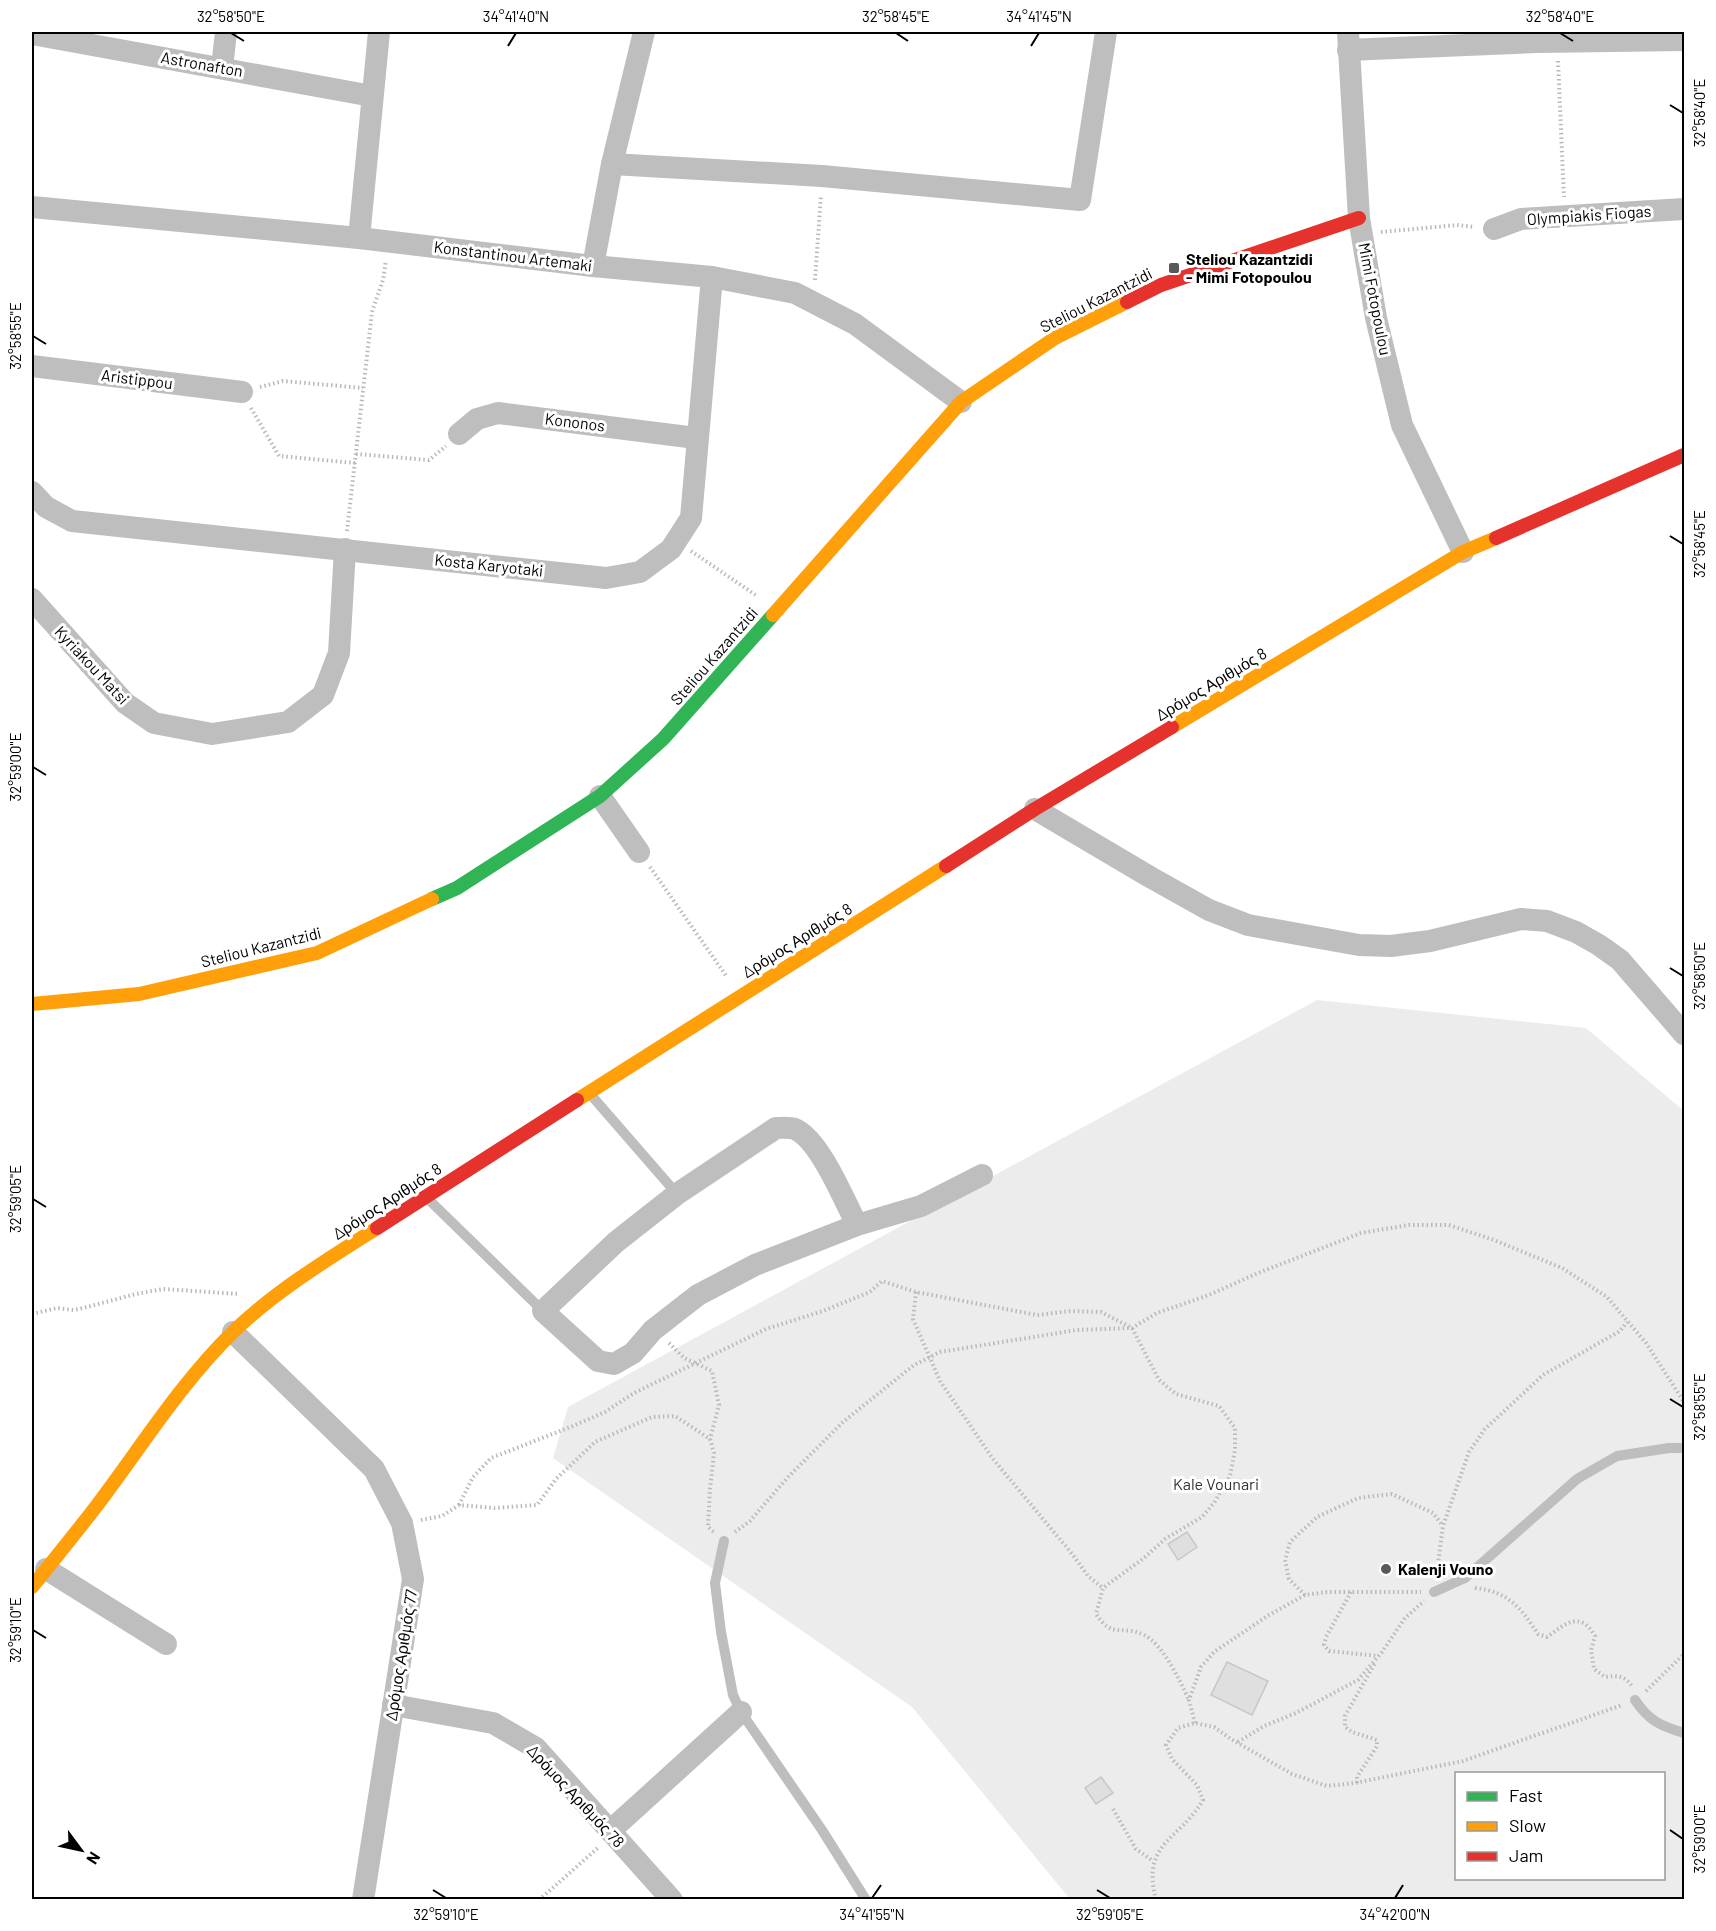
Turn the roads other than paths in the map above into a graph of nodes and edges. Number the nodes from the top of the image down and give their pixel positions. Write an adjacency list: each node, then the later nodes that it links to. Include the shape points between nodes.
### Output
1 (226, 32): 9 (street)
2 (379, 32): 10 (street)
3 (644, 32): 11 (street)
4 (1107, 32): 11 (street, via 1080,200 822,176)
5 (32, 34): 9 (street, Astronafton)
6 (1675, 37): 7 (street)
7 (1544, 39): 8 (street)
8 (1348, 41): 14 (street, Mimi Fotopoulou)
9 (222, 68): 10 (street, Astronafton)
10 (372, 96): 16 (street)
11 (612, 164): 17 (street)
12 (1684, 209): 15 (street, Olympiakis Fiogas, via 1521,219)
13 (32, 210): 16 (street, Konstantinou Artemaki)
14 (1361, 226): 21 (street, Steliou Kazantzidi, via 1161,285 1055,338); 27 (street, Mimi Fotopoulou, via 1376,318 1402,425)
15 (1494, 229)
16 (359, 238): 17 (street, Konstantinou Artemaki)
17 (593, 266): 18 (street, Konstantinou Artemaki)
18 (712, 277): 21 (street, Konstantinou Artemaki, via 795,292 855,324); 23 (street, Kosta Karyotaki)
19 (32, 366): 20 (street, Aristippou)
20 (242, 392)
21 (962, 402): 29 (street, Steliou Kazantzidi, via 663,740)
22 (459, 435): 23 (street, Kononos, via 477,419 498,412)
23 (696, 438): 26 (street, Kosta Karyotaki, via 691,518 671,549 640,572 606,578)
24 (1684, 455): 27 (street, Δρόμος Αριθμός 8)
25 (32, 492): 26 (street, Kosta Karyotaki, via 46,507 72,521)
26 (345, 549): 28 (street, Kyriakou Matsi, via 339,653 323,695 288,722 212,734 154,723 125,703)
27 (1463, 552): 30 (street, Δρόμος Αριθμός 8)
28 (32, 599)
29 (600, 796): 31 (street); 32 (street, Steliou Kazantzidi, via 458,888 316,953 139,994)
30 (1035, 809): 33 (street, via 1209,910 1248,925 1359,945 1391,946 1430,941 1521,919 1547,921 1599,945 1620,960); 34 (street, Δρόμος Αριθμός 8)
31 (639, 852)
32 (32, 1004)
33 (1684, 1034)
34 (589, 1092): 36 (lane); 37 (street, Δρόμος Αριθμός 8)
35 (982, 1175): 38 (street, via 921,1206)
36 (677, 1194): 38 (street, via 776,1128 793,1128 807,1137 821,1156); 39 (street, via 616,1242)
37 (426, 1196): 39 (lane); 40 (street, Δρόμος Αριθμός 8, via 329,1258)
38 (857, 1225): 39 (street, via 746,1270 698,1295 653,1330 633,1353 614,1364 598,1360)
39 (543, 1311)
40 (233, 1332): 43 (street, Δρόμος Αριθμός 8, via 173,1399); 48 (street, Δρόμος Αριθμός 77, via 374,1469 402,1523 413,1579)
41 (1684, 1448): 45 (lane, via 1617,1456 1577,1479 1465,1578)
42 (724, 1541): 49 (lane, via 715,1583 733,1695)
43 (46, 1569): 44 (street, Δρόμος Αριθμός 8); 46 (street)
44 (32, 1587)
45 (1434, 1592)
46 (166, 1644)
47 (1635, 1701): 50 (lane, via 1646,1716)
48 (393, 1705): 51 (street, Δρόμος Αριθμός 78, via 493,1723 536,1748); 52 (street, Δρόμος Αριθμός 77)
49 (741, 1712): 51 (street); 54 (lane)
50 (1684, 1733)
51 (611, 1833): 53 (street, Δρόμος Αριθμός 78)
52 (363, 1899)
53 (672, 1899)
54 (866, 1899)

